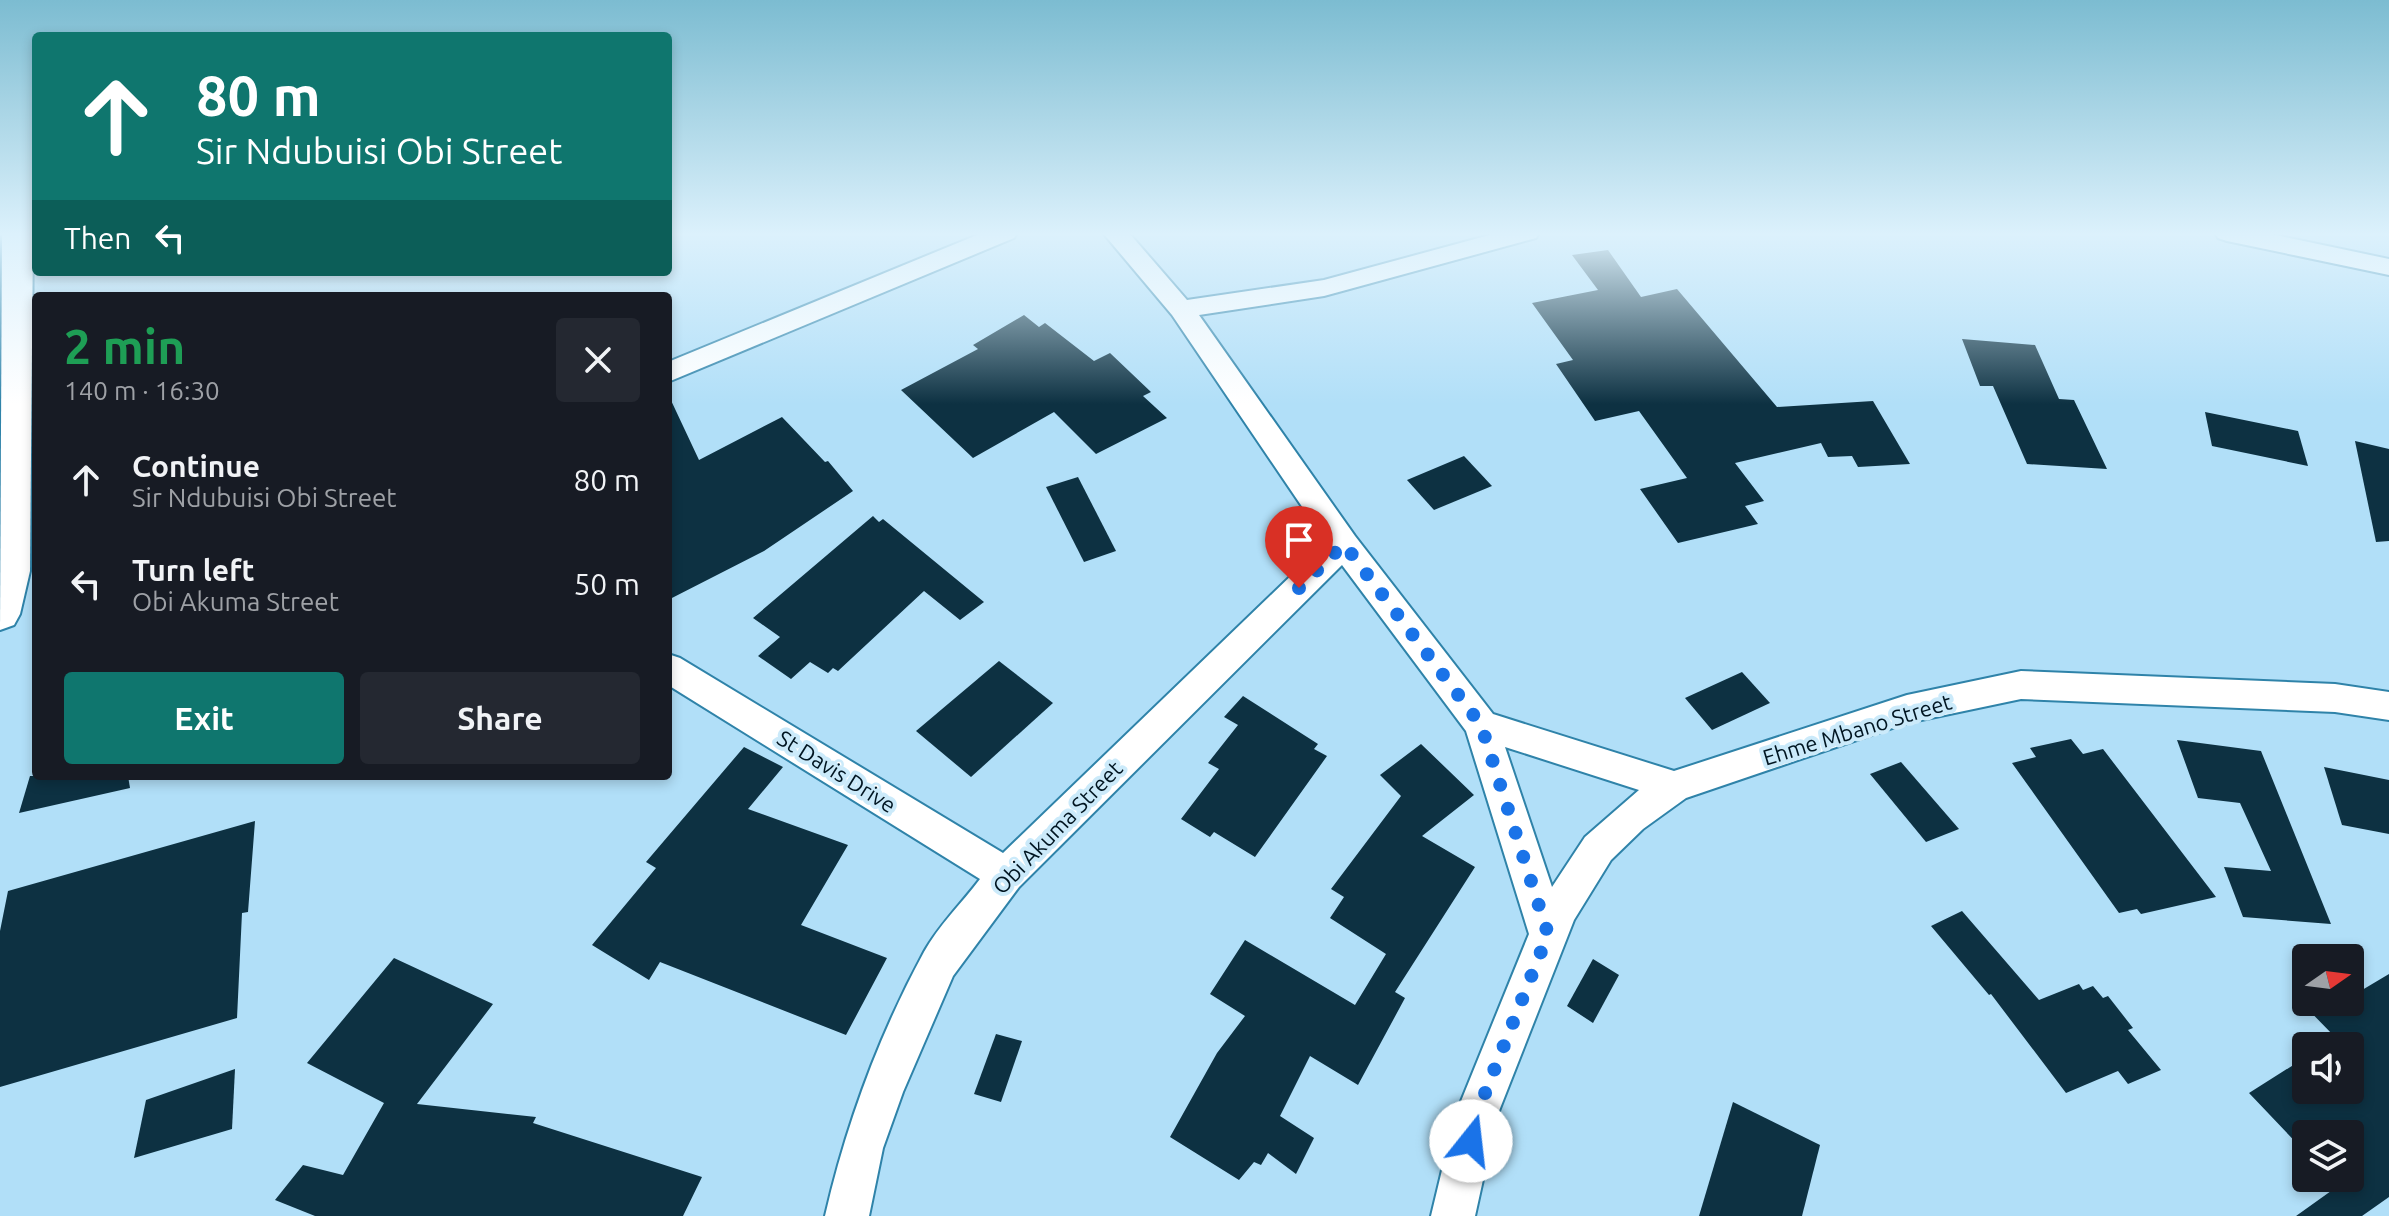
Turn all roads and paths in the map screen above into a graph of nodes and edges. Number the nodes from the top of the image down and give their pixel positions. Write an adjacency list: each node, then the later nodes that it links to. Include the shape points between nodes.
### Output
1 (16, 290): 8 (street)
2 (868, 290): 6 (street)
3 (1164, 290): 5 (street)
4 (1312, 290): 5 (street)
5 (1181, 309): 7 (street)
6 (672, 371)
7 (1344, 544): 12 (street); 14 (street, Obi Akuma Street)
8 (5, 572): 9 (street)
9 (0, 614)
10 (672, 670): 14 (street, St Davis Drive)
11 (2389, 706): 13 (street, Ehme Mbano Street, via 2335,698 2021,685 1907,709)
12 (1481, 725): 13 (street); 15 (street)
13 (1674, 786): 15 (street, Ehme Mbano Street, via 1595,849)
14 (1006, 875): 16 (street, Obi Akuma Street, via 939,963 883,1089 862,1148)
15 (1548, 934): 17 (street, Ehme Mbano Street, via 1476,1116)
16 (847, 1216)
17 (1453, 1216)

